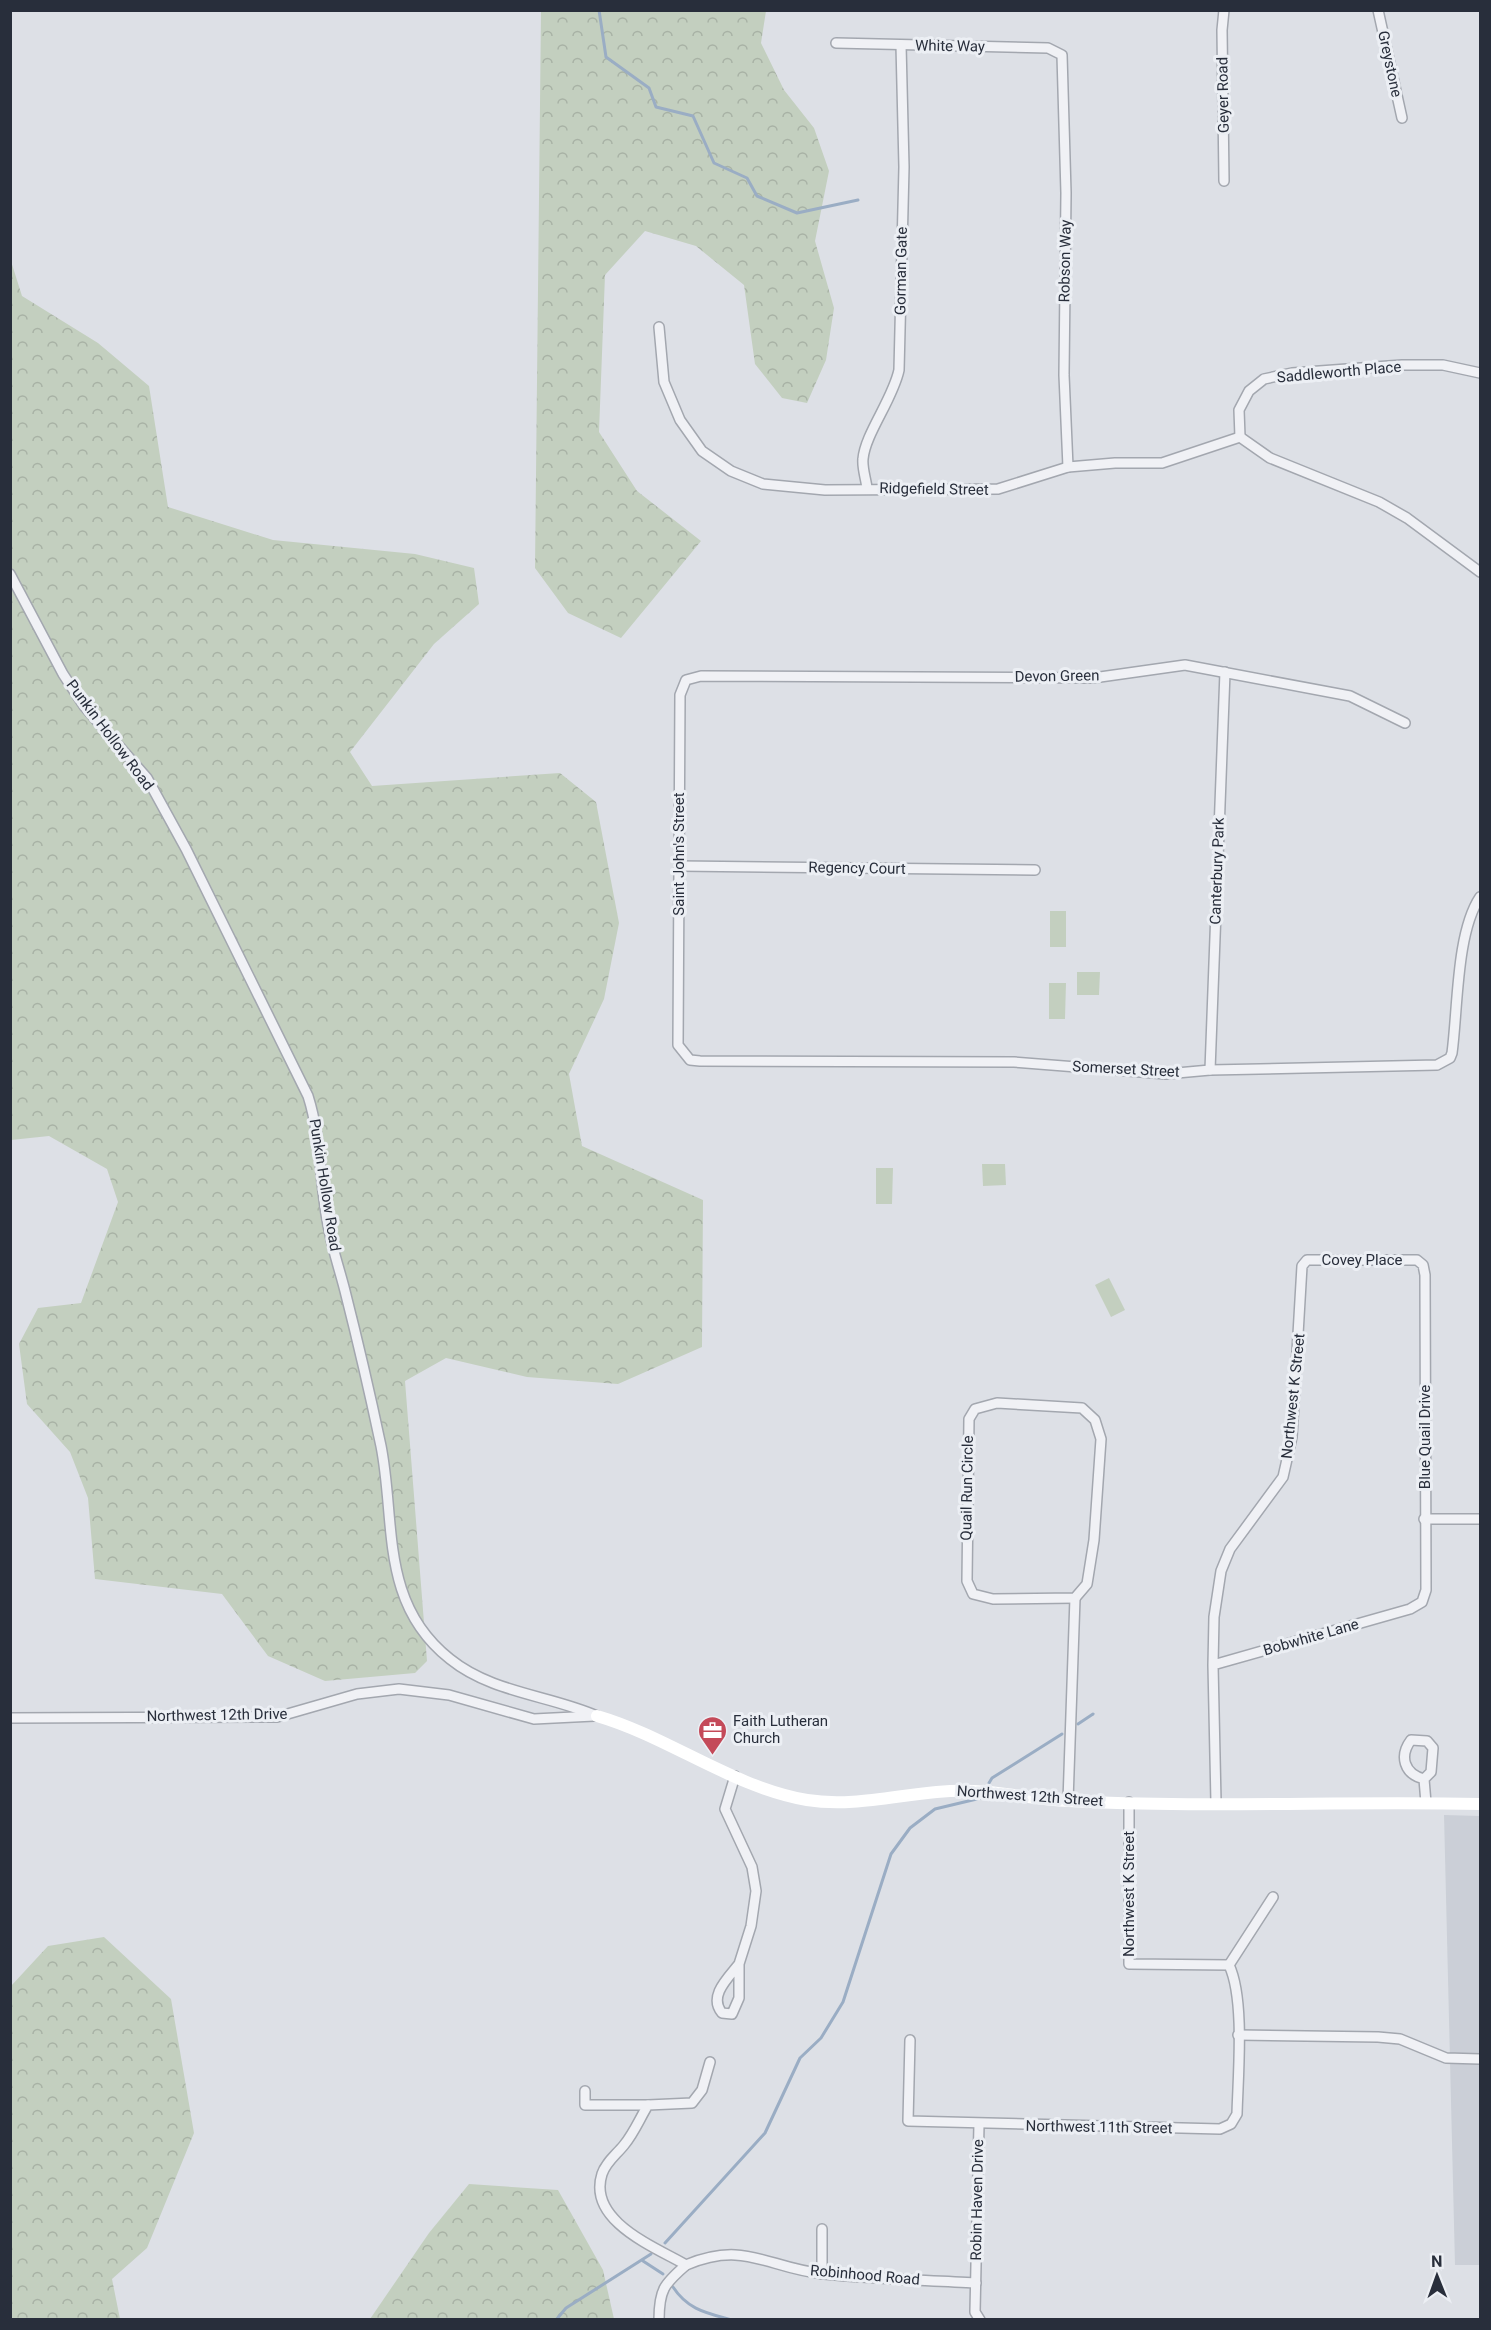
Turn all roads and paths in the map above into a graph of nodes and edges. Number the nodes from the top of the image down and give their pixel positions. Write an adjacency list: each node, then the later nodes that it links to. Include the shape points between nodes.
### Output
1 (1224, 10): 7 (street, Geyer Road)
2 (1378, 10): 6 (street, Greystone)
3 (836, 43): 4 (street, White Way)
4 (901, 45): 5 (street, White Way, via 1048,48); 12 (street, Gorman Gate, via 904,167 899,370 895,389 863,459)
5 (1062, 55): 11 (street, Robson Way)
6 (1402, 118)
7 (1224, 181)
8 (659, 327): 12 (street, Ridgefield Street, via 660,357 669,397 702,451 731,471 762,484 814,490)
9 (1480, 373): 10 (street, Saddleworth Place, via 1443,365 1402,365 1292,373 1264,379 1249,391 1239,410)
10 (1240, 437): 11 (street, Ridgefield Street, via 1162,463); 13 (street, via 1270,458 1379,502)
11 (1068, 467): 12 (street, Ridgefield Street, via 998,489)
12 (867, 488)
13 (1480, 572)
14 (10, 574): 30 (street, Punkin Hollow Road, via 84,706 147,778 308,1096 316,1121 328,1229 381,1448 390,1542 401,1588 420,1628 450,1660 475,1675 504,1688)
15 (1224, 672): 16 (street, Devon Green, via 1185,665 1093,678); 17 (street, Devon Green, via 1350,696); 22 (street, Canterbury Park)
16 (700, 676): 18 (street, Saint John's Street, via 686,680 680,695)
17 (1405, 723)
18 (679, 866): 19 (street, Regency Court); 21 (street, Saint John's Street)
19 (1035, 870)
20 (1480, 897): 22 (street, Somerset Street, via 1468,924 1452,1053 1445,1063)
21 (678, 1044): 22 (street, Somerset Street, via 690,1060 700,1061 1014,1062 1166,1074)
22 (1210, 1070)
23 (1307, 1260): 24 (street, Covey Place); 29 (street, Northwest K Street, via 1301,1276 1292,1437 1283,1477 1230,1549 1221,1571 1214,1617)
24 (1417, 1260): 25 (street, Blue Quail Drive, via 1425,1275)
25 (1424, 1519): 26 (street); 28 (street, Blue Quail Drive, via 1426,1590 1422,1602)
26 (1480, 1519)
27 (1075, 1598): 27 (street, Quail Run Circle, via 1087,1584 1094,1540 1101,1439 1095,1420 1082,1408 997,1403 975,1409 969,1419 967,1439 967,1581 973,1594 993,1599); 34 (street, Quail Run Circle)
28 (1410, 1609): 29 (street, Bobwhite Lane)
29 (1213, 1665): 36 (street, Northwest K Street)
30 (597, 1716): 31 (street, Northwest 12th Drive, via 534,1719 449,1695 399,1689 357,1694 277,1717); 32 (street, Northwest 12th Street)
31 (10, 1718)
32 (735, 1776): 34 (street, Northwest 12th Street, via 807,1800 833,1801 932,1790); 40 (street, via 725,1809 752,1868 756,1891 751,1926)
33 (1424, 1779): 37 (street)
34 (1068, 1801): 35 (street, Northwest 12th Street)
35 (1129, 1802): 36 (street, Northwest 12th Street); 41 (street, Northwest K Street, via 1130,1964)
36 (1216, 1802): 37 (street, Northwest 12th Street)
37 (1426, 1803): 38 (street, Northwest 12th Street)
38 (1480, 1804)
39 (1273, 1897): 41 (street)
40 (739, 1964): 40 (street, via 717,1994 722,2013 732,2014 739,1998)
41 (1229, 1965): 42 (street, via 1234,1976)
42 (1238, 2035): 44 (street, via 1400,2039 1446,2058); 48 (street, Northwest 11th Street, via 1237,2114 1231,2124 1220,2129)
43 (910, 2040): 48 (street, Robin Haven Drive, via 908,2121)
44 (1480, 2060)
45 (710, 2062): 47 (street, via 702,2090 692,2103)
46 (585, 2091): 47 (street, via 585,2105)
47 (648, 2105): 50 (street, via 601,2176 601,2195 611,2217 631,2235)
48 (979, 2124): 52 (street, Robin Haven Drive)
49 (822, 2229): 51 (street)
50 (686, 2265): 51 (street, Robinhood Road, via 709,2255 734,2253); 53 (street, Robinhood Road, via 667,2281 659,2297)
51 (822, 2274): 52 (street, Robinhood Road)
52 (975, 2283): 54 (street, Robin Haven Drive, via 975,2312)
53 (659, 2319)
54 (980, 2319)

